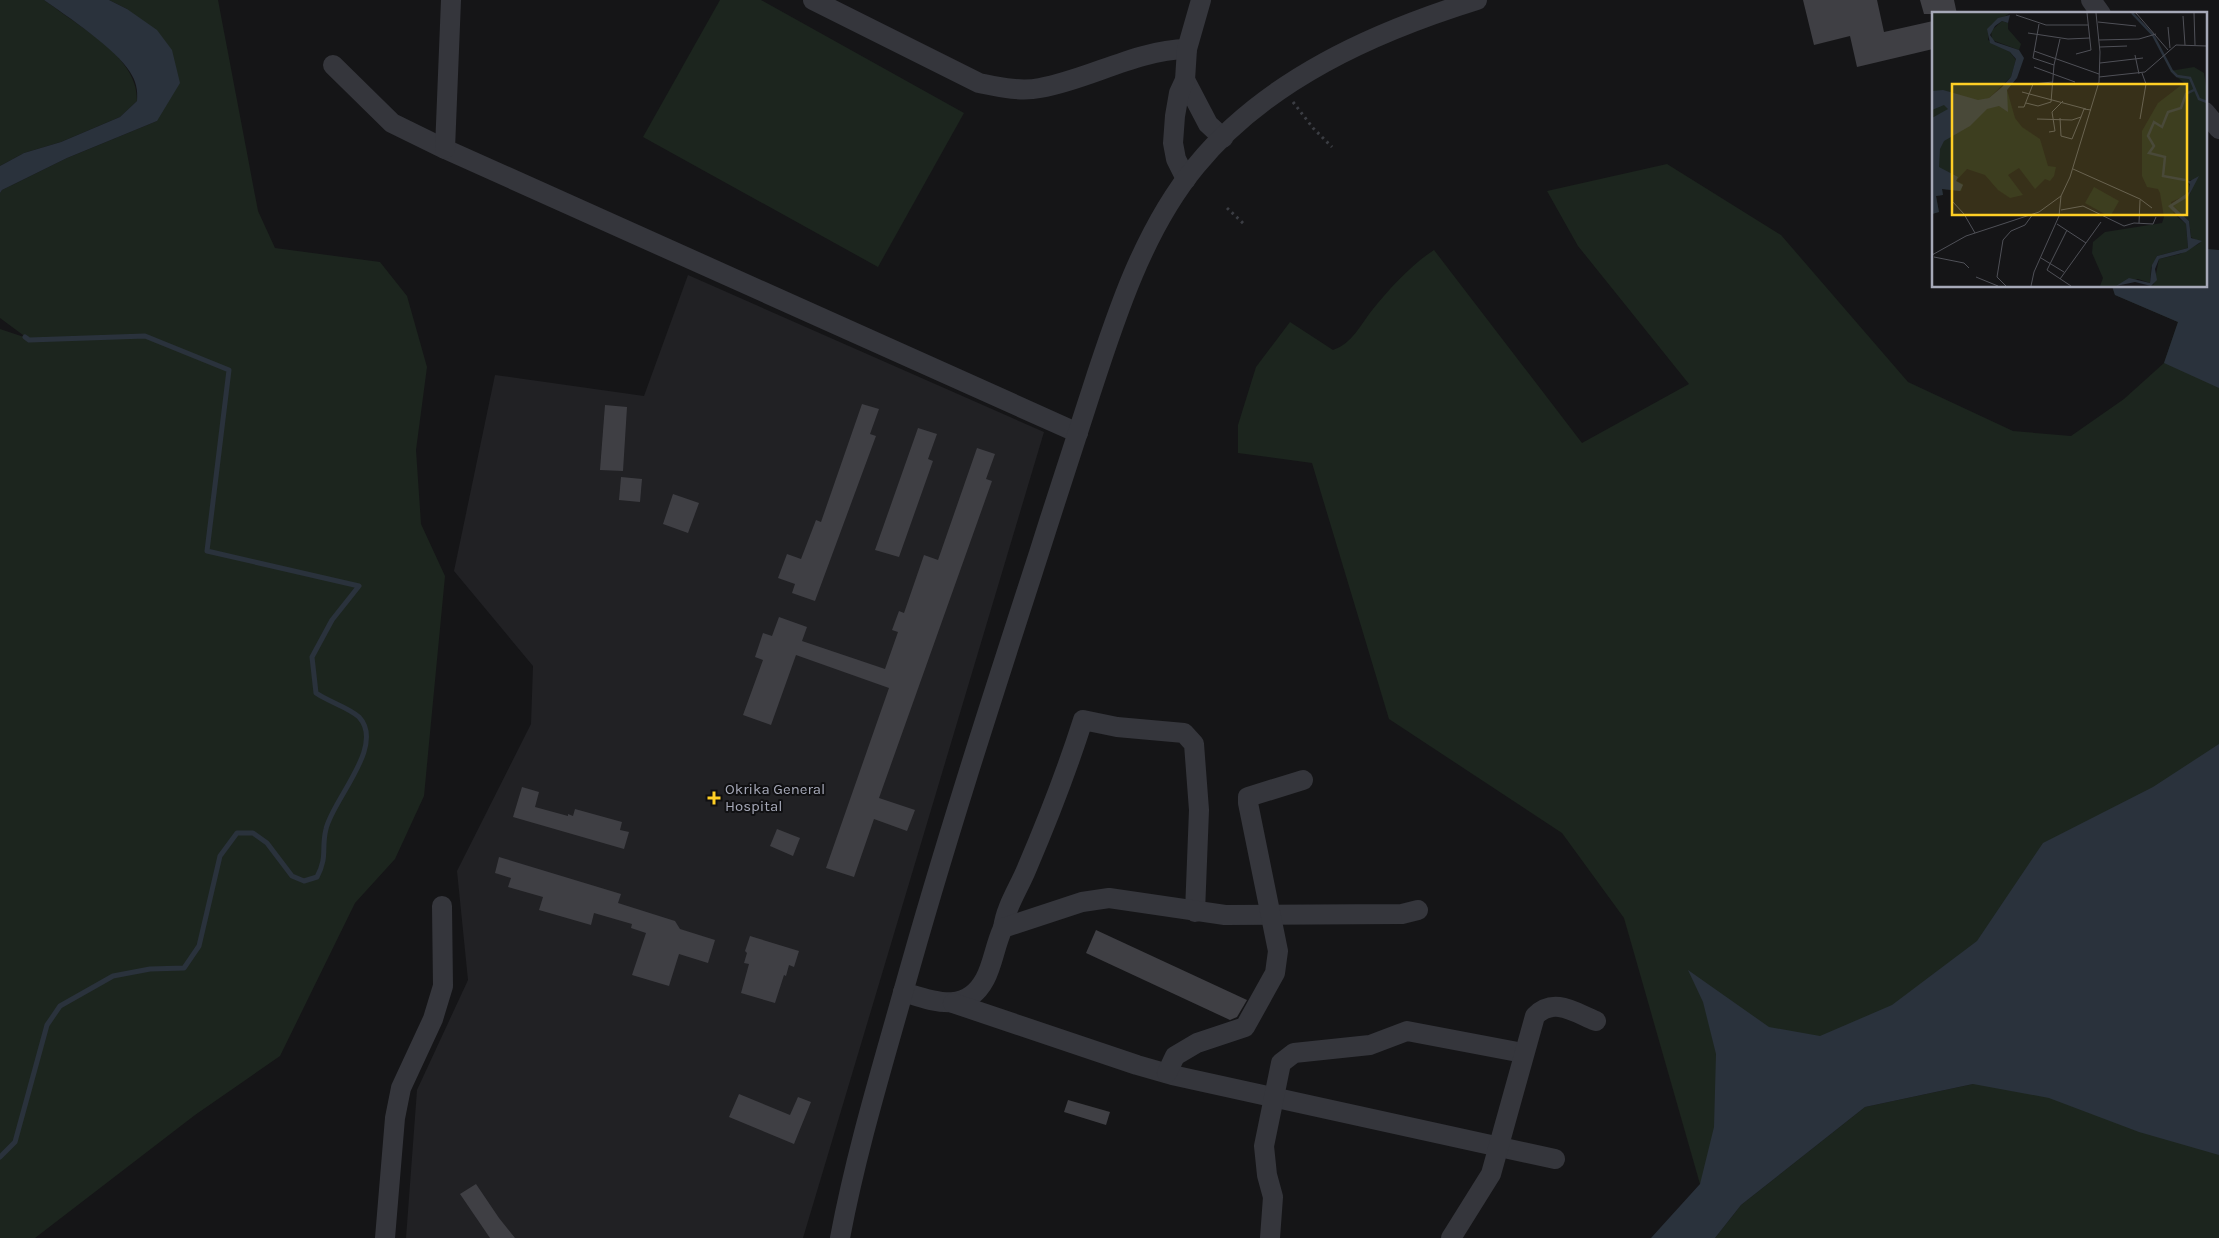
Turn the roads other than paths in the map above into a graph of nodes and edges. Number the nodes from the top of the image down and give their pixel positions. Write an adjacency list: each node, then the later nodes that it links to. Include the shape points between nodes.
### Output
1 (451, 0): 14 (street)
2 (813, 0): 8 (street, via 979,83 1006,88 1038,88 1082,78 1161,52)
3 (1201, 0): 8 (street)
4 (1477, 0): 6 (street)
5 (2091, 0): 7 (street)
6 (1451, 4): 13 (street, via 1314,68 1252,111)
7 (2100, 12)
8 (1187, 49): 10 (street)
9 (334, 65): 14 (street, via 392,122)
10 (1185, 80): 13 (street, via 1208,124); 15 (street, via 1176,108 1173,143 1176,159)
11 (2206, 113): 12 (street)
12 (2219, 129)
13 (1223, 138): 15 (street)
14 (445, 150): 16 (street)
15 (1186, 179): 16 (street, via 1163,215 1120,306)
16 (1078, 433): 23 (street)
17 (1303, 780): 21 (street, via 1248,797)
18 (442, 906): 31 (street, via 443,986 433,1018 401,1088 395,1118)
19 (1418, 910): 21 (street, via 1402,914)
20 (1195, 912): 21 (street); 22 (street, via 1109,898 1082,902); 22 (street, via 1199,810 1194,744 1184,733 1117,727 1083,720 1027,869 1005,914)
21 (1270, 914): 27 (street, via 1278,951 1275,973 1245,1027 1197,1043 1175,1056)
22 (1003, 928): 24 (street, via 985,979 972,996)
23 (903, 992): 24 (street, via 936,1002); 32 (street, via 875,1086)
24 (953, 1003): 27 (street)
25 (1596, 1021): 26 (street, via 1557,1006 1543,1008 1535,1016)
26 (1524, 1053): 28 (street, via 1407,1031 1370,1045 1294,1053 1281,1063); 29 (street)
27 (1167, 1073): 28 (street)
28 (1273, 1098): 29 (street); 33 (street, via 1264,1146 1273,1197)
29 (1499, 1147): 30 (street); 34 (street, via 1491,1174)
30 (1555, 1159)
31 (385, 1238)
32 (840, 1238)
33 (1270, 1238)
34 (1450, 1238)

